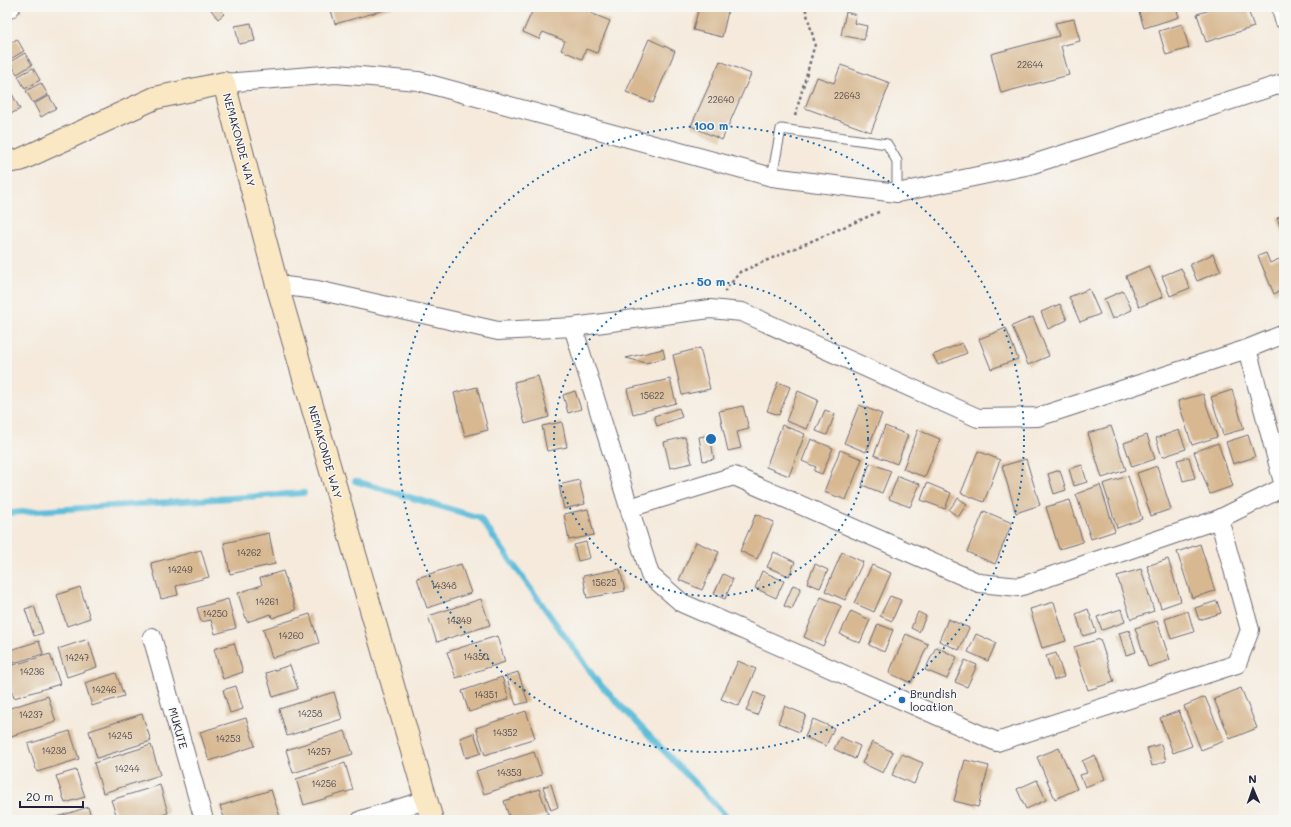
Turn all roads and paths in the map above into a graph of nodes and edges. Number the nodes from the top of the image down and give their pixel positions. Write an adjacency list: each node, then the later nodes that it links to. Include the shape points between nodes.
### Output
1 (11, 7): 4 (street)
2 (804, 7): 8 (path, via 815,44)
3 (1281, 7): 5 (street)
4 (7, 10)
5 (1284, 20)
6 (224, 83): 9 (street, via 155,98 20,160); 10 (street, via 336,74 418,81); 12 (street, NEMAKONDE WAY)
7 (1284, 83): 11 (street, via 1030,165)
8 (792, 130): 10 (lane, via 781,129); 11 (lane, via 887,144 897,161)
9 (7, 162)
10 (772, 177): 11 (street)
11 (897, 193): 13 (path, via 883,210 740,272)
12 (277, 285): 14 (street, via 317,290 498,331); 21 (street, NEMAKONDE WAY)
13 (710, 309): 14 (street); 16 (street, via 742,312 978,418 1038,417)
14 (573, 327): 18 (street)
15 (1284, 334): 16 (street)
16 (1247, 349): 17 (street)
17 (1284, 486): 19 (street)
18 (629, 508): 19 (street, via 734,476 979,583 1019,587); 19 (street, via 650,575 682,604 997,742 1237,664 1250,630)
19 (1219, 519)
20 (152, 637): 22 (street, MUKUTE)
21 (429, 810): 23 (street)
22 (204, 820)
23 (361, 820)

